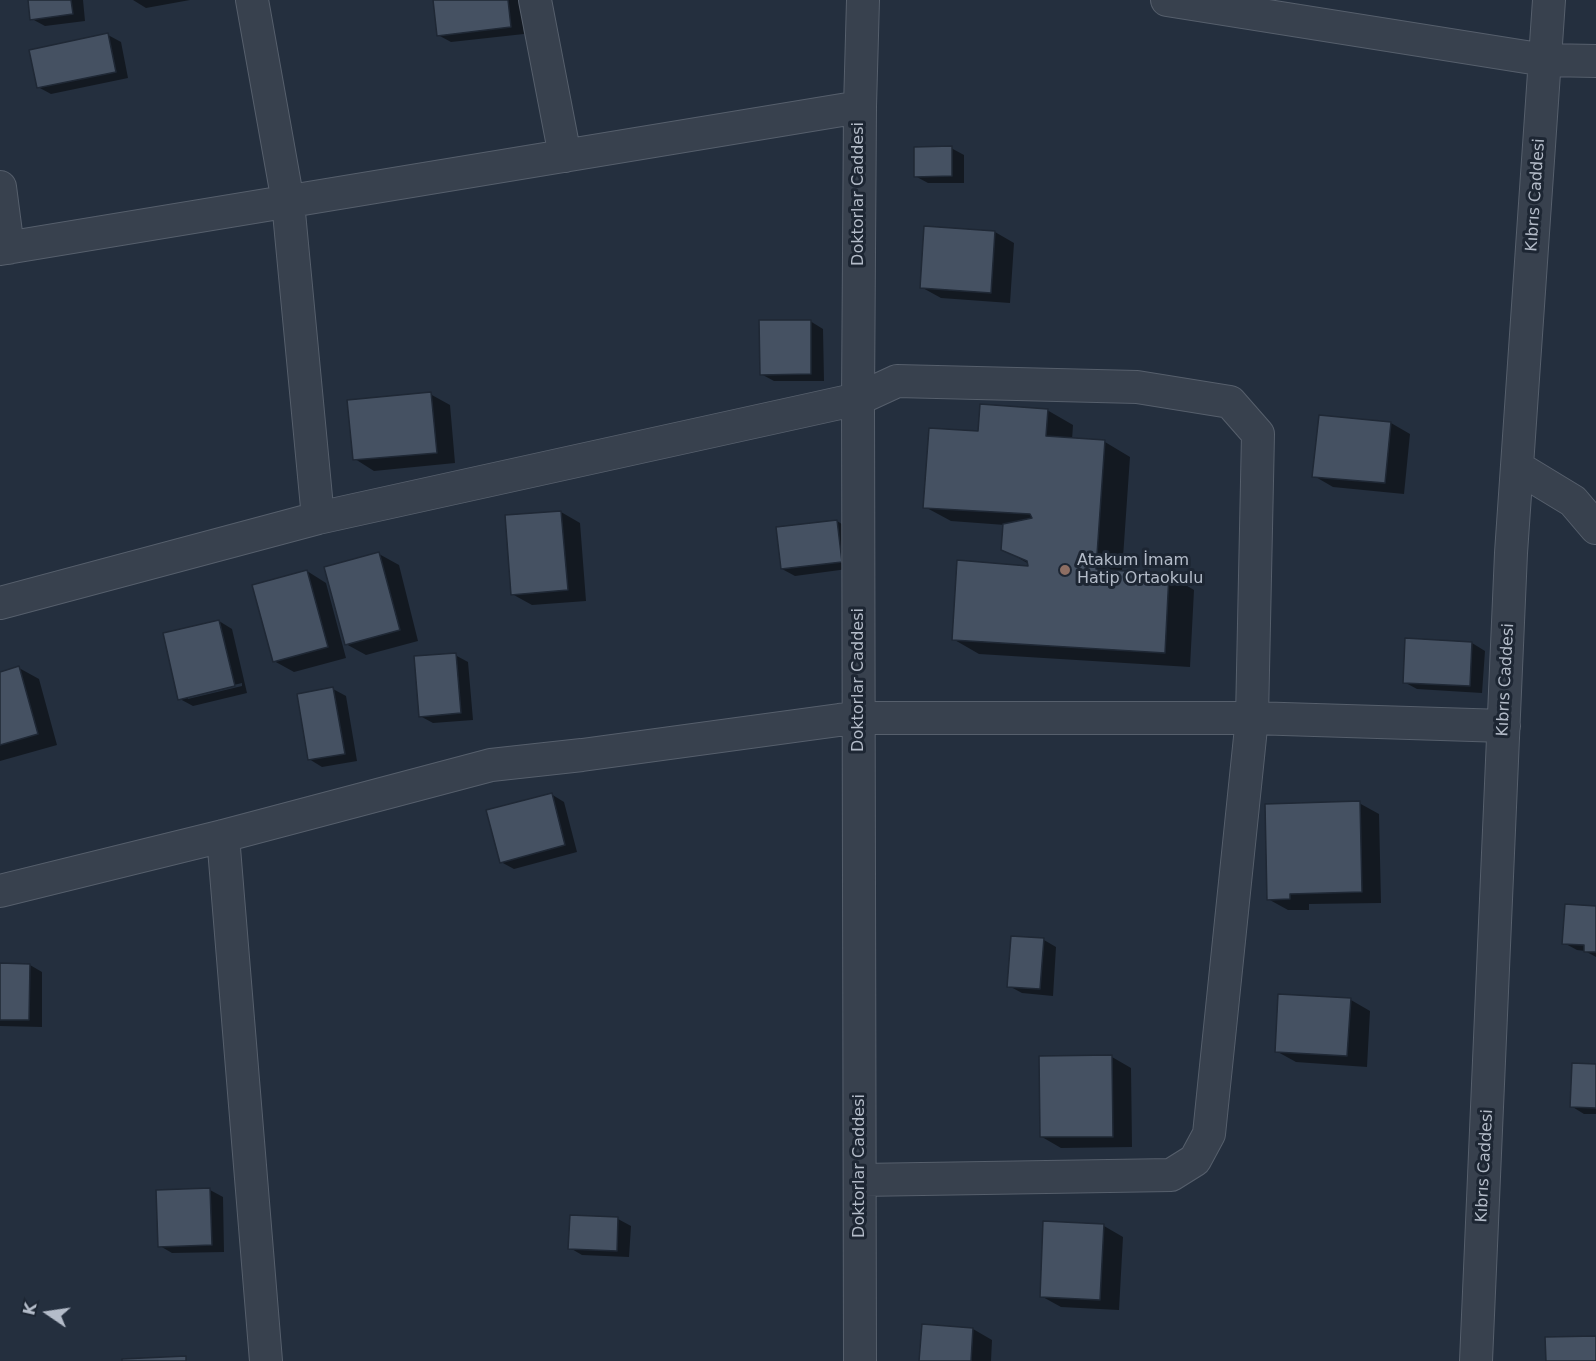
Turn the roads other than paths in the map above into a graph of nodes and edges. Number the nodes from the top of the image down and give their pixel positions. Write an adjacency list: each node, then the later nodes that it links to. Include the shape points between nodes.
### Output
1 (252, 0): 11 (street)
2 (535, 0): 9 (street)
3 (863, 0): 8 (street, Doktorlar Caddesi)
4 (1167, 0): 6 (street)
5 (1549, 0): 6 (street, Kıbrıs Caddesi)
6 (1545, 60): 7 (street); 14 (street, Kıbrıs Caddesi)
7 (1596, 62)
8 (860, 107): 9 (street); 13 (street, Doktorlar Caddesi)
9 (565, 156): 11 (street)
10 (0, 187): 12 (street)
11 (288, 202): 12 (street); 15 (street)
12 (4, 248)
13 (858, 399): 15 (street); 18 (street, Doktorlar Caddesi); 19 (street, via 897,381 1137,387 1230,402 1258,434)
14 (1517, 467): 16 (street, via 1573,501); 20 (street, Kıbrıs Caddesi)
15 (318, 518): 17 (street)
16 (1596, 528)
17 (0, 603)
18 (859, 718): 19 (street); 21 (street, via 491,765); 23 (street, Doktorlar Caddesi)
19 (1252, 718): 20 (street); 23 (street, via 1209,1134 1195,1160 1171,1175)
20 (1504, 726): 26 (street, Kıbrıs Caddesi)
21 (223, 836): 22 (street); 24 (street)
22 (0, 891)
23 (860, 1179): 25 (street, Doktorlar Caddesi)
24 (266, 1361)
25 (860, 1361)
26 (1476, 1361)

